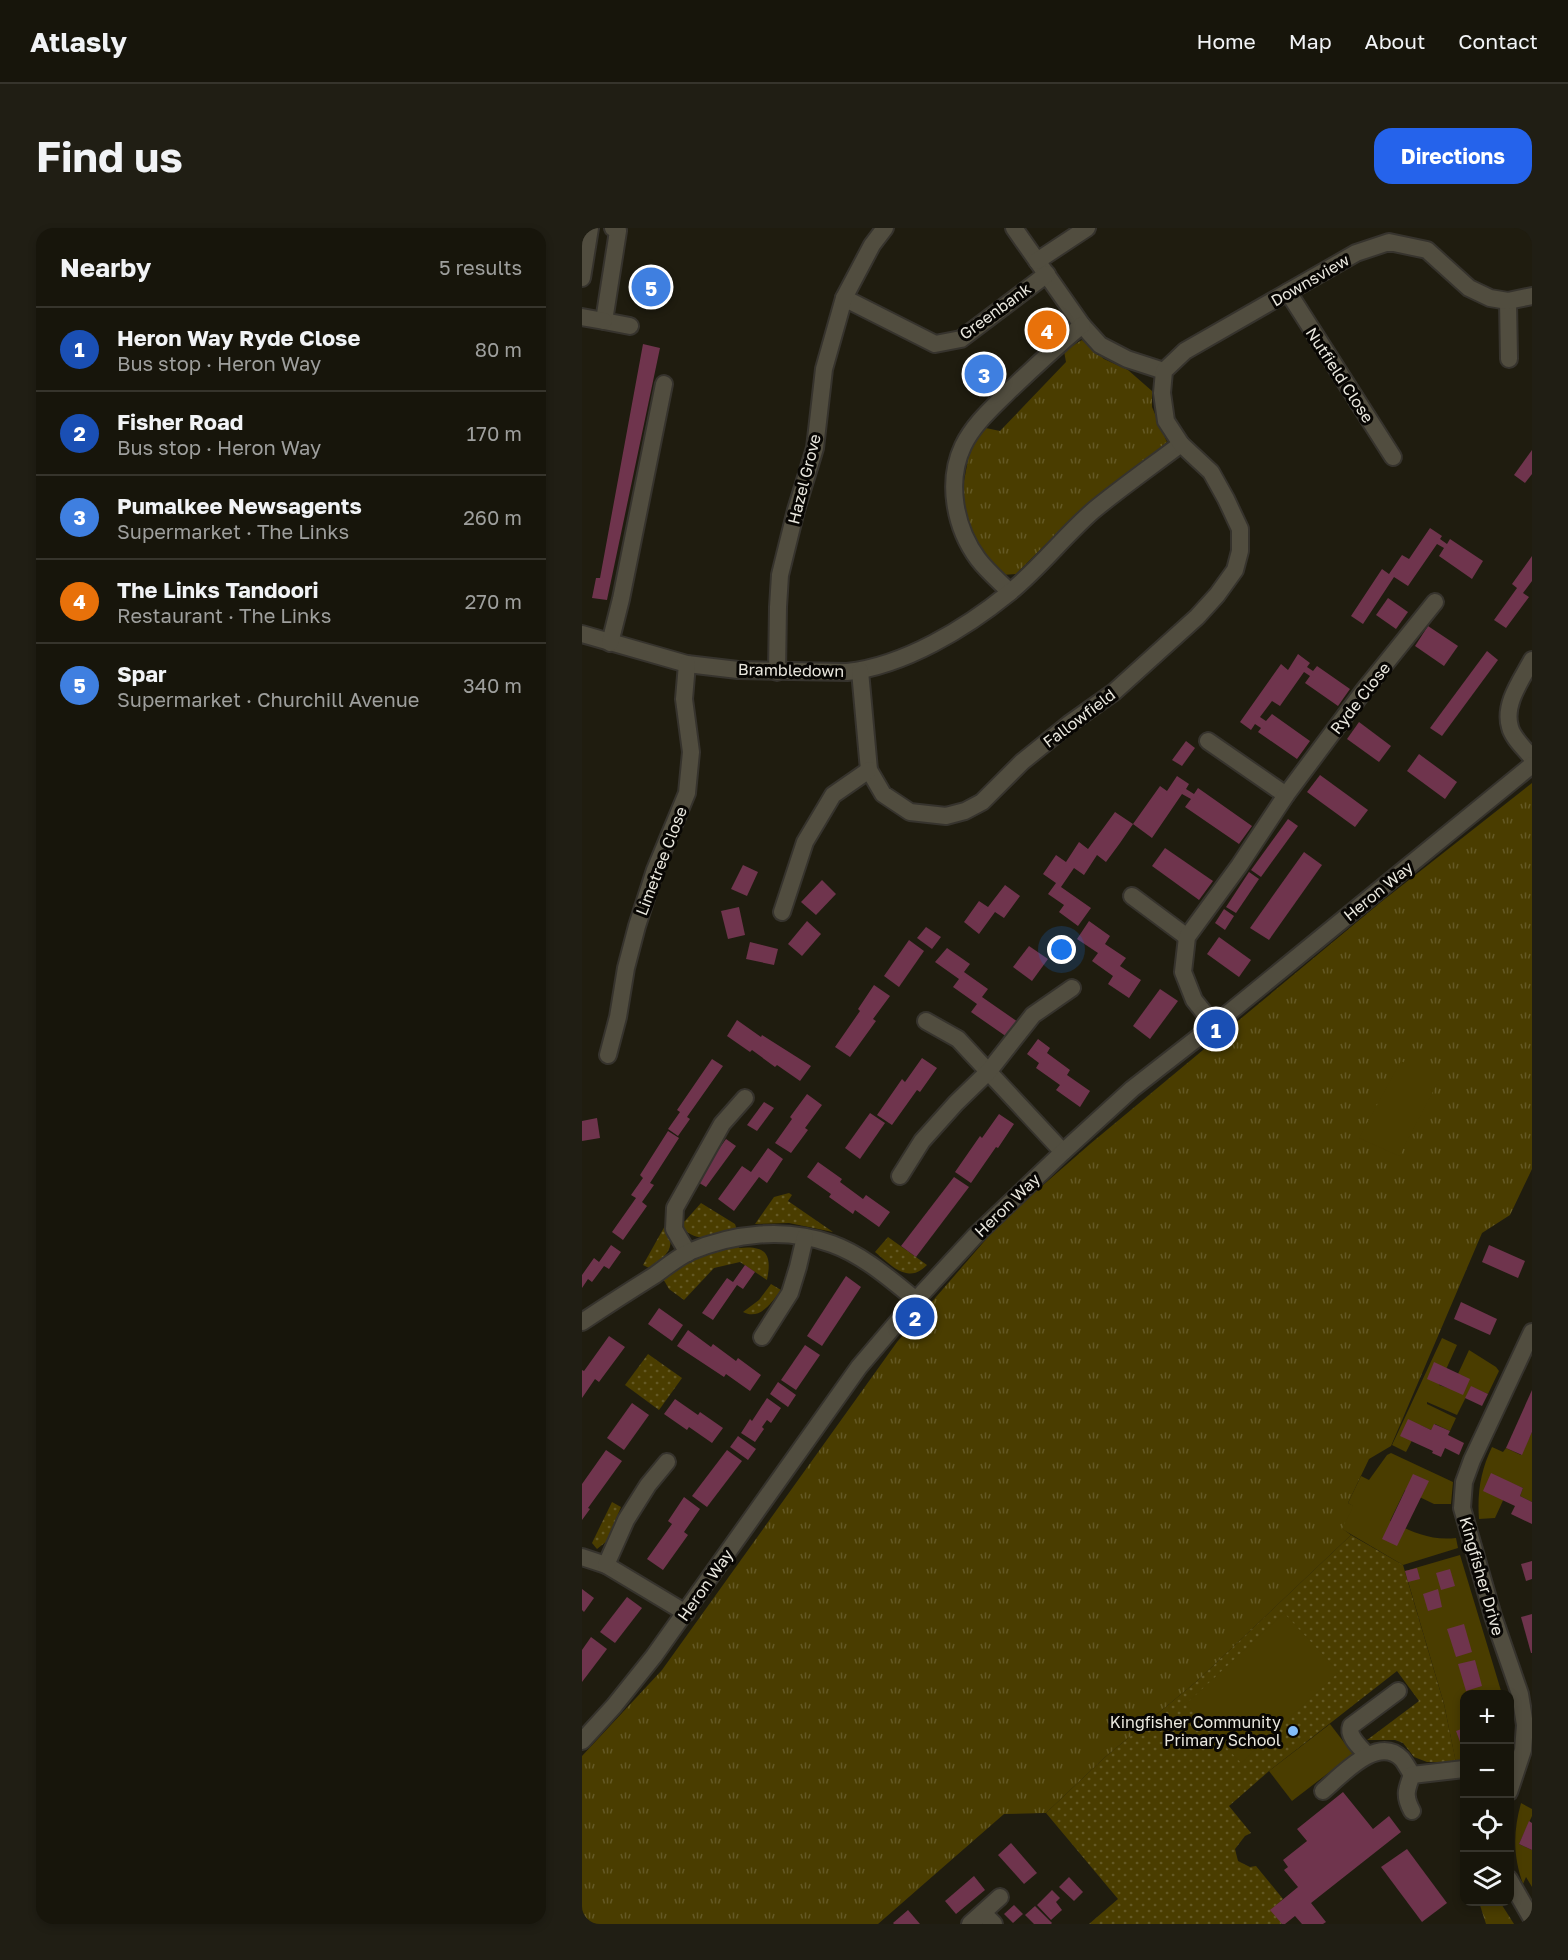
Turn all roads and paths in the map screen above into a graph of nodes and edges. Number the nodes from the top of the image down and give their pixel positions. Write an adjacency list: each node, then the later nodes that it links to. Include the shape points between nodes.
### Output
1 (590, 228): 6 (street)
2 (614, 228): 14 (street, via 618,231)
3 (885, 228): 11 (street, Hazel Grove)
4 (1014, 228): 7 (street)
5 (1087, 228): 7 (street, Greenbank)
6 (584, 251): 8 (street)
7 (1042, 268): 11 (street, Greenbank, via 961,339 935,344); 15 (street)
8 (582, 278)
9 (1288, 292): 12 (street, Downsview, via 1356,253 1389,242 1427,250 1469,288); 18 (street, Downsview, via 1185,351); 21 (street, Nutfield Close)
10 (1532, 297): 12 (street, Downsview)
11 (844, 298): 29 (street, Hazel Grove, via 824,369 815,448 780,575)
12 (1508, 301): 17 (street)
13 (582, 317): 14 (street)
14 (604, 321): 16 (street)
15 (1082, 325): 18 (street, via 1100,345); 22 (street, via 983,416 963,445 956,468 958,520 978,558)
16 (630, 326)
17 (1509, 359)
18 (1164, 371): 20 (street, via 1166,421)
19 (664, 384): 25 (street)
20 (1181, 444): 22 (street, Brambledown, via 1093,511); 33 (street, Fallowfield, via 1211,472 1240,529 1235,570 1197,617 1114,692 1022,762 982,802 965,811 946,816 910,812 883,794)
21 (1393, 457)
22 (1010, 592): 28 (street, Brambledown, via 954,632 904,657)
23 (1435, 602): 34 (street, Ryde Close)
24 (582, 634): 25 (street, Brambledown)
25 (610, 643): 27 (street, Brambledown)
26 (1532, 660): 31 (street, via 1508,711 1510,728)
27 (687, 664): 29 (street, Brambledown); 41 (street, Limetree Close, via 684,699 691,752 687,793 637,926)
28 (860, 670): 29 (street, Brambledown); 33 (street, Fallowfield)
29 (777, 672)
30 (1208, 741): 34 (street)
31 (1532, 758)
32 (1532, 765): 40 (street, Heron Way)
33 (869, 770): 36 (street, via 833,795 806,842)
34 (1286, 795): 37 (street, Ryde Close)
35 (1132, 896): 37 (street)
36 (782, 912)
37 (1187, 937): 40 (street, Ryde Close, via 1183,972 1194,1000)
38 (1072, 988): 42 (street, via 1033,1015)
39 (926, 1021): 42 (street, via 958,1039)
40 (1214, 1025): 44 (street, Heron Way, via 1132,1089)
41 (608, 1055)
42 (989, 1071): 44 (street); 45 (street, via 922,1141)
43 (745, 1098): 47 (street, via 722,1124 675,1208 674,1229)
44 (1063, 1152): 48 (street, Heron Way, via 975,1236)
45 (900, 1176)
46 (805, 1237): 47 (street, via 772,1233 732,1238); 48 (street, via 833,1244 857,1256); 51 (street, via 790,1293)
47 (688, 1253): 49 (street)
48 (916, 1300): 56 (street, Heron Way, via 859,1367)
49 (582, 1322)
50 (1532, 1332): 52 (street, Kingfisher Drive)
51 (762, 1336)
52 (1527, 1354): 61 (street, Kingfisher Drive, via 1472,1460 1464,1482 1462,1508 1520,1694 1525,1725 1523,1750)
53 (667, 1462): 55 (street, via 626,1520)
54 (582, 1557): 55 (street)
55 (606, 1565): 56 (street)
56 (686, 1613): 58 (street, Heron Way)
57 (1398, 1690): 59 (street, via 1349,1730)
58 (582, 1741)
59 (1367, 1755): 62 (street, via 1391,1752 1401,1758); 63 (street)
60 (1460, 1769): 62 (street)
61 (1514, 1774)
62 (1412, 1775): 64 (street, via 1406,1791)
63 (1323, 1791)
64 (1412, 1811)
65 (1514, 1888): 68 (street)
66 (1000, 1897): 67 (street)
67 (989, 1918): 69 (street)
68 (1532, 1919)
69 (970, 1924)

